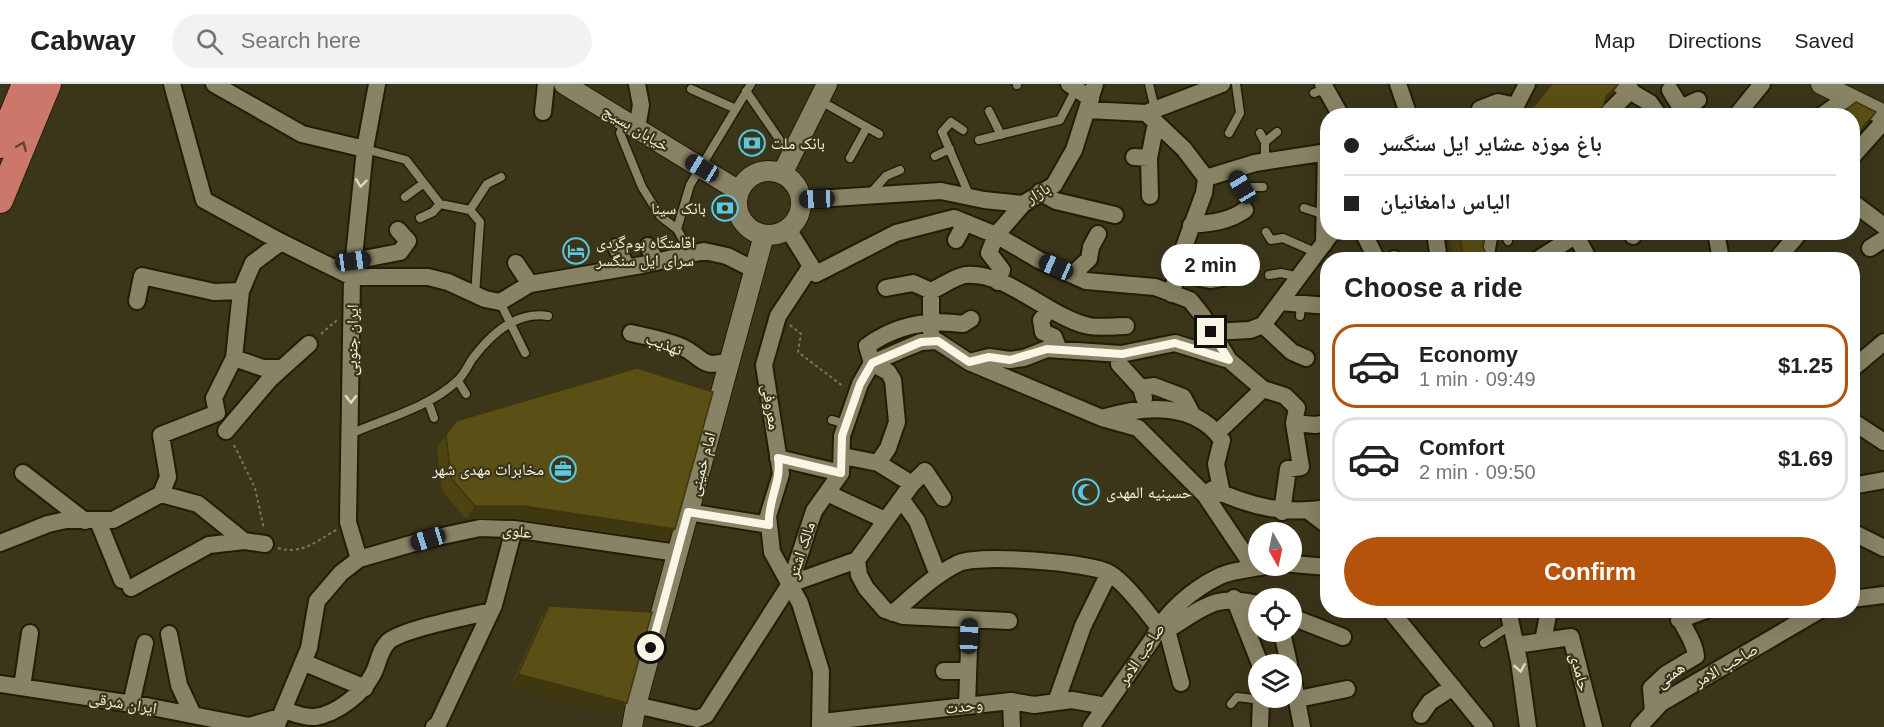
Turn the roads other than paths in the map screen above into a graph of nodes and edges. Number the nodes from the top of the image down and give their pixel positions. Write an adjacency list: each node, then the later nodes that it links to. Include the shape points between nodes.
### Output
1 (25, 84): 52 (main road)
2 (48, 84): 75 (main road, one-way to 2)
3 (172, 84): 98 (street, via 204,200)
4 (214, 84): 53 (street, via 302,135)
5 (377, 84): 53 (street, ایران جنوبی)
6 (546, 84): 39 (street)
7 (564, 84): 41 (street, خیابان بسیج)
8 (638, 84): 41 (street, via 641,105)
9 (1149, 84): 40 (lane)
10 (1222, 84): 20 (street)
11 (1236, 84): 46 (lane, via 1240,113)
12 (1398, 84): 28 (street)
13 (1527, 84): 31 (street)
14 (1762, 84): 35 (street)
15 (1821, 84): 24 (street)
16 (1073, 86): 25 (street); 49 (lane, via 1060,120)
17 (1624, 87): 32 (street); 33 (street)
18 (1673, 87): 26 (street, via 1681,108); 34 (street)
19 (748, 88): 37 (lane); 57 (lane)
20 (1197, 88): 40 (street)
21 (1321, 88): 27 (street)
22 (691, 89): 37 (lane)
23 (823, 92): 43 (lane); 57 (street)
24 (1848, 97): 36 (street); 42 (street)
25 (1091, 98): 40 (street); 70 (street, بازار, via 1074,150 1054,185)
26 (1698, 100)
27 (1335, 108)
28 (1406, 108)
29 (1483, 108): 30 (street, via 1498,102)
30 (1508, 108)
31 (1515, 108)
32 (1610, 108)
33 (1654, 108)
34 (1656, 108)
35 (1742, 108)
36 (1832, 108)
37 (735, 110): 61 (lane)
38 (989, 111): 49 (lane)
39 (543, 112)
40 (1152, 115): 66 (street); 72 (street, via 1141,157)
41 (631, 125): 61 (street, خیابان بسیج); 89 (lane, via 620,133 642,188 660,216)
42 (1882, 126): 55 (street)
43 (867, 127): 48 (lane); 59 (lane)
44 (963, 130): 54 (lane, via 951,122 942,132)
45 (1277, 132): 51 (lane)
46 (1228, 133)
47 (1260, 133): 51 (lane)
48 (879, 134)
49 (1001, 135): 50 (lane)
50 (980, 140)
51 (1265, 142): 60 (lane)
52 (0, 144)
53 (365, 149): 67 (lane, via 406,160); 107 (street, ایران جنوبی, one-way to 107)
54 (950, 149): 58 (lane); 74 (lane)
55 (1860, 149)
56 (1320, 153): 60 (street)
57 (791, 155): 64 (street)
58 (935, 156)
59 (850, 158)
60 (1265, 161): 62 (street)
61 (702, 168): 69 (street, خیابان بسیج); 89 (lane, via 690,185)
62 (1232, 170): 66 (street); 68 (lane, via 1242,187)
63 (900, 171): 71 (lane, via 886,176)
64 (782, 174): 69 (street, via 757,173); 76 (street, via 795,184)
65 (501, 177): 81 (lane, via 486,184)
66 (1206, 178): 87 (street)
67 (424, 183): 73 (lane); 77 (lane)
68 (1263, 187)
69 (739, 190): 94 (street, via 738,215 748,229)
70 (1040, 192): 78 (street, بازار); 84 (street, via 1056,201)
71 (868, 196): 74 (street, بازار, via 941,191); 76 (street, بازار)
72 (1150, 196)
73 (405, 197)
74 (970, 197): 78 (street, بازار)
75 (0, 200)
76 (801, 200): 90 (street, via 798,216)
77 (440, 204): 81 (lane); 85 (lane)
78 (1023, 204): 95 (street)
79 (1304, 208): 83 (lane)
80 (1860, 208): 88 (street)
81 (470, 210): 121 (lane, via 480,222)
82 (1245, 210): 87 (street, via 1219,222)
83 (1320, 213)
84 (1115, 215)
85 (420, 218)
86 (965, 223): 95 (street); 96 (street); 110 (street, via 954,218 896,233)
87 (1191, 225): 111 (street)
88 (1884, 226)
89 (677, 229): 103 (lane)
90 (788, 229): 94 (street); 110 (street)
91 (398, 230): 107 (street, via 408,241 400,252)
92 (1266, 232): 99 (lane, via 1271,240)
93 (1098, 234): 112 (street, via 1089,259)
94 (764, 235): 109 (street, امام خمینی)
95 (996, 235): 112 (street); 115 (street, via 989,253 1002,270)
96 (956, 240)
97 (1568, 240): 102 (street)
98 (281, 242): 107 (street); 118 (street, via 253,263)
99 (1326, 243): 114 (street)
100 (648, 246): 104 (street)
101 (616, 247): 106 (street)
102 (1549, 252)
103 (691, 254): 104 (street); 109 (street, via 704,251 728,256)
104 (656, 262): 106 (street)
105 (516, 263): 116 (street)
106 (627, 267): 116 (street)
107 (353, 269): 121 (street, via 448,282); 165 (street, ایران جنوبی, one-way to 165)
108 (1229, 269): 111 (street, via 1222,278 1210,280)
109 (754, 270): 146 (street, امام خمینی)
110 (813, 270): 168 (street, معروفی, via 778,316 764,365)
111 (1177, 273): 120 (street)
112 (1072, 275): 120 (street, via 1086,281 1155,287)
113 (1269, 275): 114 (lane)
114 (1299, 277): 124 (street)
115 (998, 282): 119 (street, via 964,275); 126 (street)
116 (530, 284): 123 (street)
117 (886, 288): 119 (street, via 913,283)
118 (241, 291): 122 (street, via 214,292 142,276); 143 (street)
119 (931, 291): 129 (street)
120 (1173, 294): 134 (street, via 1190,300)
121 (475, 295): 123 (street)
122 (137, 301)
123 (500, 302): 130 (lane)
124 (1280, 302): 125 (street, via 1300,310); 131 (street)
125 (1320, 307)
126 (1050, 309): 133 (street, via 1089,326); 140 (street, via 1041,320 1043,332 1054,337)
127 (548, 316): 130 (lane, via 532,314)
128 (971, 319): 129 (street, via 963,324)
129 (931, 321): 136 (street); 137 (street)
130 (509, 324): 141 (lane); 151 (lane, via 486,341)
131 (1263, 325): 134 (street, via 1250,330); 144 (street, via 1292,352)
132 (864, 326): 136 (street)
133 (1126, 326)
134 (1211, 332): 145 (street)
135 (631, 333): 146 (street, تهذیب, via 684,348 698,360 713,365)
136 (878, 338): 149 (street, مالک اشتر, via 867,346)
137 (931, 342): 147 (street, via 938,341); 149 (street, via 921,342)
138 (1884, 342): 148 (street)
139 (309, 344): 150 (street)
140 (1059, 350): 142 (street); 147 (street, via 1047,349 1032,362 989,357)
141 (525, 353)
142 (1122, 354): 145 (street, via 1175,343); 152 (street, via 1119,364)
143 (234, 358): 150 (street, via 264,368); 176 (street, via 214,398 217,413 161,435 168,477)
144 (1305, 358)
145 (1229, 360): 153 (street)
146 (730, 361): 182 (street, امام خمینی)
147 (969, 362): 159 (street)
148 (1860, 362)
149 (872, 363): 167 (street, مالک اشتر, via 839,422); 169 (street, via 888,372 893,380 897,422)
150 (282, 368): 163 (street)
151 (458, 381): 154 (lane); 155 (lane)
152 (1141, 388): 156 (street); 157 (street, via 1154,386 1183,397)
153 (1263, 389): 160 (street, via 1285,396 1297,408); 164 (street)
154 (466, 394)
155 (428, 400): 158 (lane); 165 (lane)
156 (1148, 407): 157 (street); 159 (street)
157 (1193, 416): 164 (street, via 1211,425)
158 (434, 418)
159 (1102, 418): 177 (street, via 1138,428)
160 (1294, 423): 161 (street); 183 (street, via 1300,467 1288,469)
161 (1320, 424)
162 (1860, 426): 166 (street)
163 (226, 431)
164 (1217, 433): 177 (street, via 1222,440)
165 (350, 434): 196 (street, ایران جنوبی, via 348,522)
166 (1884, 442)
167 (843, 456): 169 (street); 171 (street, مالک اشتر)
168 (778, 458): 171 (street); 187 (street, معروفی, via 781,474 768,516)
169 (878, 463): 173 (street)
170 (23, 473): 186 (street)
171 (841, 473): 175 (street, مالک اشتر)
172 (1884, 480): 174 (street)
173 (912, 484): 178 (street, via 925,471); 179 (street)
174 (1860, 484)
175 (827, 493): 184 (street); 203 (street, مالک اشتر, via 814,511)
176 (161, 494): 186 (street, via 113,519); 190 (street, via 198,504)
177 (1214, 494): 183 (street); 193 (street)
178 (943, 498)
179 (900, 499): 184 (street); 202 (street, via 917,522)
180 (1320, 509): 181 (street)
181 (1307, 510): 183 (street); 185 (street)
182 (688, 512): 187 (street); 195 (street, امام خمینی)
183 (1282, 512)
184 (885, 520): 197 (street)
185 (1320, 520)
186 (91, 521): 190 (street, via 127,584 209,545); 191 (street, via 48,524)
187 (769, 525): 203 (street, معروفی, via 772,552)
188 (514, 530): 195 (street, علوی); 196 (street, علوی, via 480,528); 208 (street)
189 (1860, 536): 194 (street)
190 (244, 541): 192 (street)
191 (0, 543)
192 (265, 544)
193 (1248, 548)
194 (1884, 548)
195 (677, 553): 242 (street, امام خمینی)
196 (359, 559): 227 (street, via 317,601)
197 (857, 560): 203 (street); 209 (street, via 866,588 885,610)
198 (1302, 565): 199 (street)
199 (1320, 566)
200 (1248, 570): 218 (street, صاحب الامر, via 1222,575 1190,594)
201 (1110, 573): 202 (street, via 1087,566 985,560 961,562); 218 (street); 239 (street, via 1083,626)
202 (938, 575): 209 (street)
203 (790, 584): 242 (street, مالک اشتر, via 706,716 697,719); 251 (street, معروفی, via 800,603 821,671)
204 (1884, 596): 206 (street)
205 (1234, 598): 207 (street); 218 (street, via 1214,601); 226 (street)
206 (1860, 598)
207 (1248, 602)
208 (491, 611): 234 (street, via 389,641); 252 (street)
209 (893, 613): 215 (street)
210 (1397, 618): 233 (street)
211 (1510, 618): 224 (lane); 225 (street)
212 (1547, 618): 222 (street)
213 (1681, 618): 247 (street, همتی, via 1695,642 1696,656 1651,688)
214 (1806, 618): 247 (street, صاحب الامر, via 1661,703)
215 (970, 619): 216 (street); 229 (street)
216 (1009, 621)
217 (1302, 621): 221 (street)
218 (1163, 628): 230 (street); 244 (street, صاحب الامر)
219 (30, 633): 232 (street)
220 (169, 634): 248 (street, via 179,685)
221 (1343, 637)
222 (1543, 641): 225 (street, حامدی); 260 (street, حامدی, via 1571,637)
223 (145, 643): 240 (street)
224 (1484, 643)
225 (1516, 645): 259 (street, one-way to 259)
226 (1256, 654)
227 (303, 662): 234 (street); 250 (street)
228 (944, 671): 229 (street)
229 (968, 671): 243 (street)
230 (1181, 683)
231 (0, 684): 232 (street, ایران شرقی)
232 (22, 687): 240 (street, ایران شرقی)
233 (1453, 687): 249 (street, via 1430,702); 258 (street)
234 (365, 688): 250 (street, via 329,712 314,717)
235 (1347, 689): 237 (street)
236 (1248, 698): 241 (lane, via 1237,697)
237 (1302, 698)
238 (1011, 701): 239 (street, وحدت, via 1034,705); 243 (street, وحدت); 254 (street)
239 (1056, 702): 244 (street, وحدت, via 1072,700)
240 (131, 704): 248 (street, ایران شرقی)
241 (1231, 704)
242 (636, 705): 253 (street, امام خمینی)
243 (967, 706): 251 (street, وحدت)
244 (1106, 706): 255 (street, صاحب الامر)
245 (1261, 708): 256 (street)
246 (1299, 708): 257 (street)
247 (1653, 712): 261 (street, صاحب الامر)
248 (193, 715): 250 (street, ایران شرقی, via 249,726)
249 (1421, 715)
250 (280, 718)
251 (821, 724)
252 (440, 726)
253 (632, 727)
254 (1012, 727)
255 (1091, 727)
256 (1260, 727)
257 (1302, 727)
258 (1485, 727)
259 (1528, 727)
260 (1594, 727)
261 (1639, 727)

